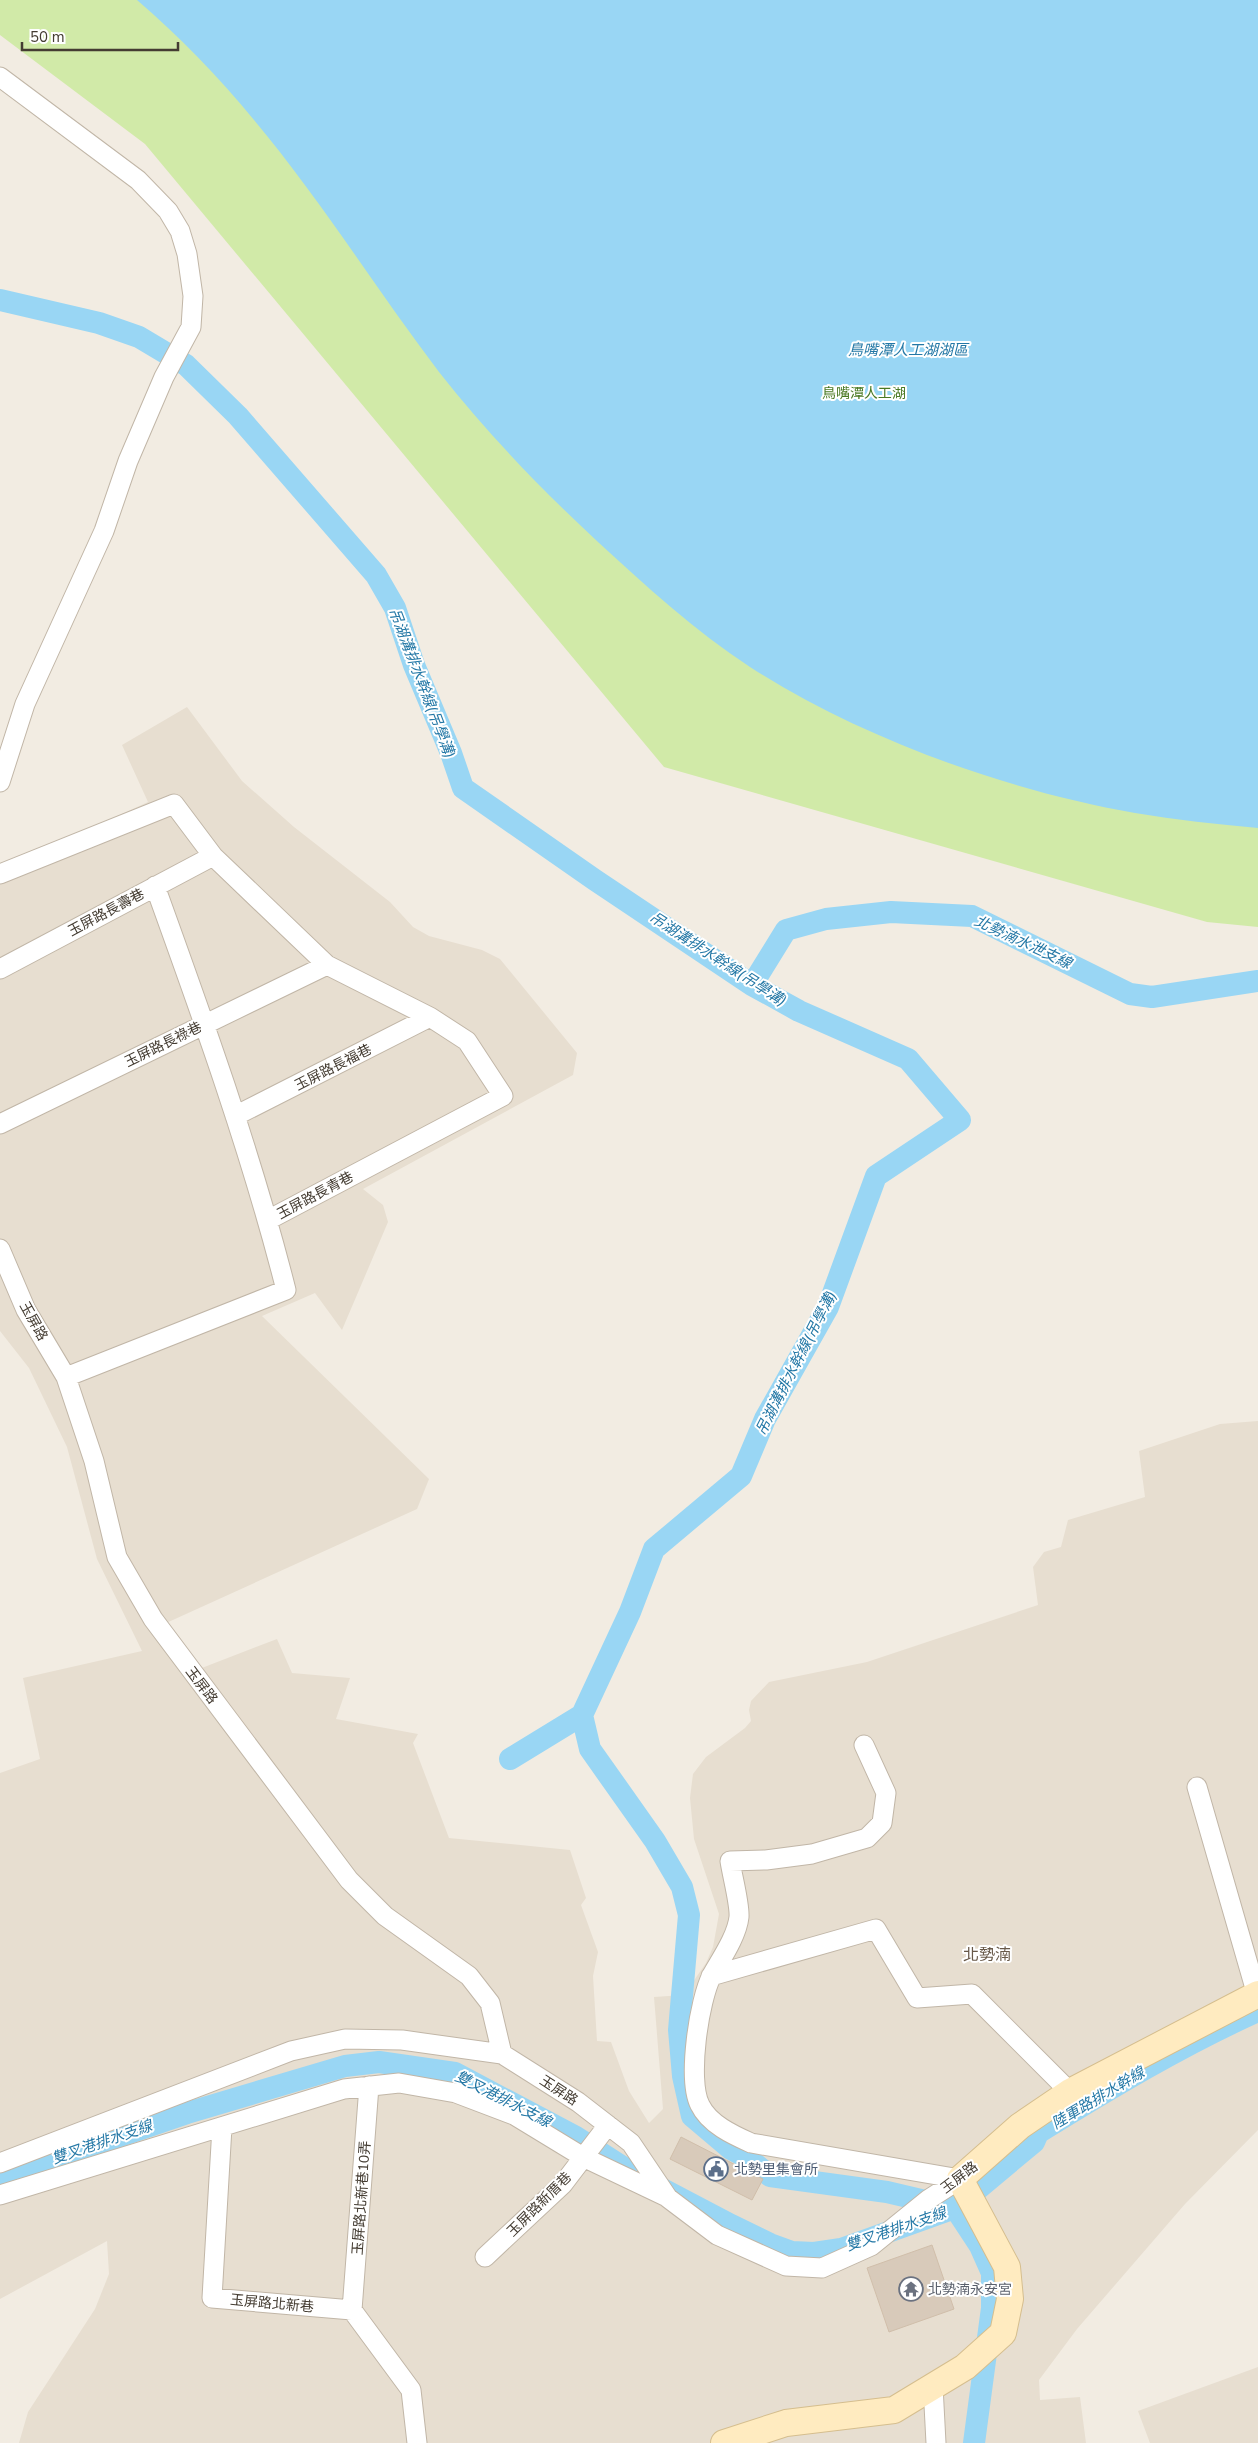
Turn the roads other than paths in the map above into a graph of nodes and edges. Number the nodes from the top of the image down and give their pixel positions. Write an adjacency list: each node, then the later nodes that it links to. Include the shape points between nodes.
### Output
1 (0, 77): 2 (street, via 138,180 168,211 187,254 193,296 191,327 164,377 128,461 104,531 25,704)
2 (0, 782)
3 (213, 856): 4 (street, via 174,804); 5 (street, 玉屏路長壽巷); 6 (street)
4 (0, 874)
5 (155, 886): 7 (street, 玉屏路長壽巷); 9 (street)
6 (327, 965): 8 (street); 9 (street, 玉屏路長祿巷)
7 (0, 969)
8 (430, 1017): 10 (street, 玉屏路長福巷); 12 (street, 玉屏路長青巷, via 467,1041 504,1096)
9 (205, 1023): 10 (street); 11 (street, 玉屏路長祿巷)
10 (235, 1116): 12 (street)
11 (0, 1124)
12 (268, 1220): 14 (street, 玉屏路長青巷, via 286,1290)
13 (0, 1249): 14 (street, 玉屏路, via 26,1310)
14 (66, 1377): 19 (street, 玉屏路, via 94,1461 117,1556 153,1619 349,1880 385,1916 469,1976 490,2003)
15 (864, 1745): 17 (street, via 886,1794 882,1823 867,1838 812,1854 766,1860 730,1860 739,1917 724,1956)
16 (1197, 1786): 18 (street)
17 (711, 1976): 21 (street, via 876,1929 917,1998 972,1994); 26 (street, via 701,2005 693,2071 700,2106 721,2128 751,2143 897,2168)
18 (1257, 1994): 21 (street, 玉屏路)
19 (502, 2054): 22 (street, 玉屏路); 25 (street, 玉屏路, via 402,2040 344,2039 291,2051)
20 (369, 2086): 23 (street, via 344,2089); 24 (street, via 399,2083 456,2093 514,2115); 30 (street, 玉屏路北新巷10弄)
21 (1070, 2092): 26 (street, 玉屏路, via 1020,2126)
22 (608, 2125): 24 (street, 玉屏路新厝巷); 28 (street, 玉屏路, via 632,2143)
23 (222, 2127): 27 (street); 30 (street, 玉屏路北新巷, via 212,2298)
24 (583, 2157): 28 (street); 29 (street, 玉屏路新厝巷, via 563,2184)
25 (0, 2163)
26 (956, 2182): 28 (street, 玉屏路, via 929,2199 871,2246 822,2268 786,2266 717,2235); 31 (street, 玉屏路, via 975,2206 1008,2267 1010,2299 1003,2333 965,2367)
27 (0, 2195)
28 (668, 2198)
29 (485, 2257)
30 (352, 2310): 32 (street, via 411,2390)
31 (933, 2386): 33 (street, via 894,2410 786,2423); 34 (street)
32 (417, 2443)
33 (724, 2443)
34 (936, 2443)

